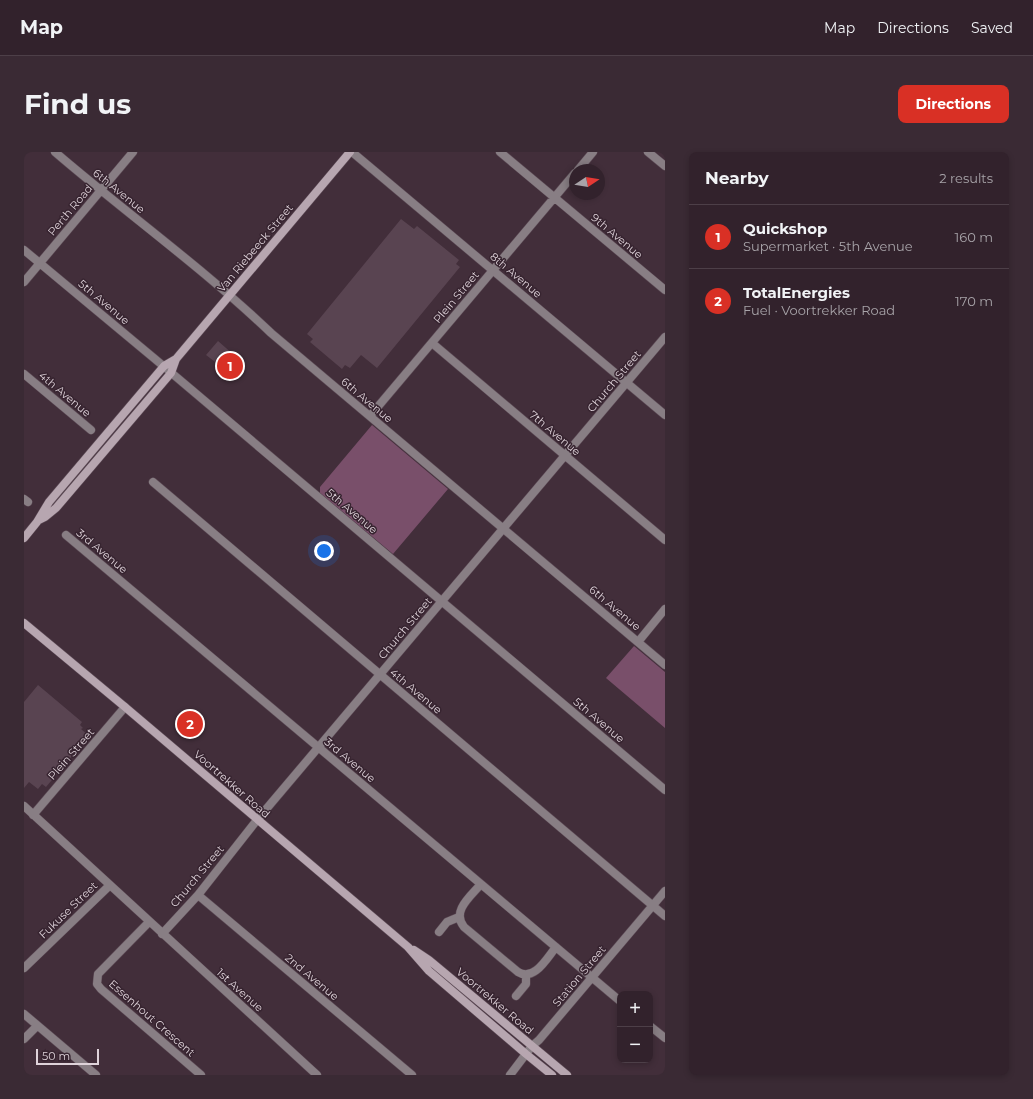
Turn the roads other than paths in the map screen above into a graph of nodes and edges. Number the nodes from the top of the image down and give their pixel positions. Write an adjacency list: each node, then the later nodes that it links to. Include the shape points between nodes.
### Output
1 (55, 152): 10 (street, 6th Avenue)
2 (133, 152): 10 (street, Perth Road)
3 (351, 152): 14 (street, 8th Avenue); 17 (main road, Van Riebeeck Street)
4 (500, 152): 11 (street, 9th Avenue)
5 (593, 152): 7 (street)
6 (648, 152): 8 (street)
7 (583, 164)
8 (665, 166)
9 (569, 180): 11 (street, Plein Street)
10 (100, 191): 13 (street, Perth Road); 17 (street, 6th Avenue)
11 (554, 198): 14 (street, Plein Street); 16 (street, 9th Avenue)
12 (24, 250): 13 (street, 5th Avenue)
13 (40, 263): 15 (street, Perth Road); 21 (street, 5th Avenue)
14 (493, 270): 19 (street, Plein Street); 24 (street, 8th Avenue)
15 (24, 282)
16 (665, 290)
17 (229, 295): 20 (main road, Van Riebeeck Street); 26 (street, 6th Avenue)
18 (665, 337): 24 (street, Church Street)
19 (432, 343): 26 (street, Plein Street); 28 (street, 7th Avenue)
20 (176, 359): 21 (main road, Van Riebeeck Street); 22 (main road, Van Riebeeck Street)
21 (164, 366): 22 (street, 5th Avenue); 30 (main road, Van Riebeeck Street, via 49,502)
22 (171, 373): 30 (main road, Van Riebeeck Street, via 56,508); 35 (street, 5th Avenue)
23 (24, 374): 27 (street, 4th Avenue)
24 (627, 383): 25 (street, 8th Avenue); 28 (street, Church Street)
25 (665, 415)
26 (370, 416): 31 (street, 6th Avenue)
27 (91, 430)
28 (565, 456): 31 (street, Church Street); 34 (street, 7th Avenue)
29 (153, 482): 40 (street, 4th Avenue)
30 (39, 520): 33 (main road, Van Riebeeck Street)
31 (503, 528): 35 (street, Church Street); 38 (street, 6th Avenue)
32 (66, 535): 42 (street, 3rd Avenue)
33 (24, 538)
34 (665, 540)
35 (442, 602): 40 (street, Church Street); 43 (street, 5th Avenue)
36 (665, 609): 38 (street)
37 (24, 623): 41 (main road, Voortrekker Road)
38 (638, 642): 39 (street, 6th Avenue)
39 (665, 664)
40 (380, 675): 42 (street, Church Street); 51 (street, 4th Avenue)
41 (126, 707): 45 (street, Plein Street); 46 (main road, Voortrekker Road)
42 (318, 748): 46 (street, Church Street); 47 (street, 3rd Avenue)
43 (665, 790)
44 (24, 806): 45 (street)
45 (33, 815): 48 (street)
46 (257, 820): 50 (street, Church Street); 57 (main road, Voortrekker Road)
47 (481, 884): 53 (street, via 461,909); 58 (street, 3rd Avenue)
48 (110, 885): 54 (street, 1st Avenue); 59 (street, Fukuse Street)
49 (665, 891): 51 (street, Station Street)
50 (198, 895): 56 (street, Church Street); 74 (street, 2nd Avenue)
51 (653, 906): 52 (street, 4th Avenue); 61 (street, Station Street)
52 (665, 916)
53 (459, 917): 55 (street, via 447,922); 60 (street, via 464,927 518,972)
54 (149, 922): 56 (street, 1st Avenue); 72 (street, Essenhout Crescent, via 100,972 97,977 98,984)
55 (439, 932)
56 (162, 934): 73 (street, 1st Avenue)
57 (408, 947): 69 (main road, Voortrekker Road, via 429,960); 70 (main road, Voortrekker Road, via 429,971)
58 (556, 947): 60 (street, via 536,971); 61 (street, 3rd Avenue)
59 (24, 968)
60 (526, 975): 62 (street, via 526,984)
61 (592, 978): 63 (street, 3rd Avenue); 69 (street, Station Street)
62 (516, 996)
63 (617, 999)
64 (24, 1014): 65 (street)
65 (37, 1026): 68 (street); 71 (street)
66 (651, 1027): 67 (street)
67 (665, 1038)
68 (24, 1039)
69 (532, 1046): 70 (street, Station Street); 77 (main road, Voortrekker Road)
70 (526, 1054): 75 (street, Station Street); 76 (main road, Voortrekker Road)
71 (96, 1075)
72 (201, 1075)
73 (317, 1075)
74 (412, 1075)
75 (510, 1075)
76 (552, 1075)
77 (567, 1075)

